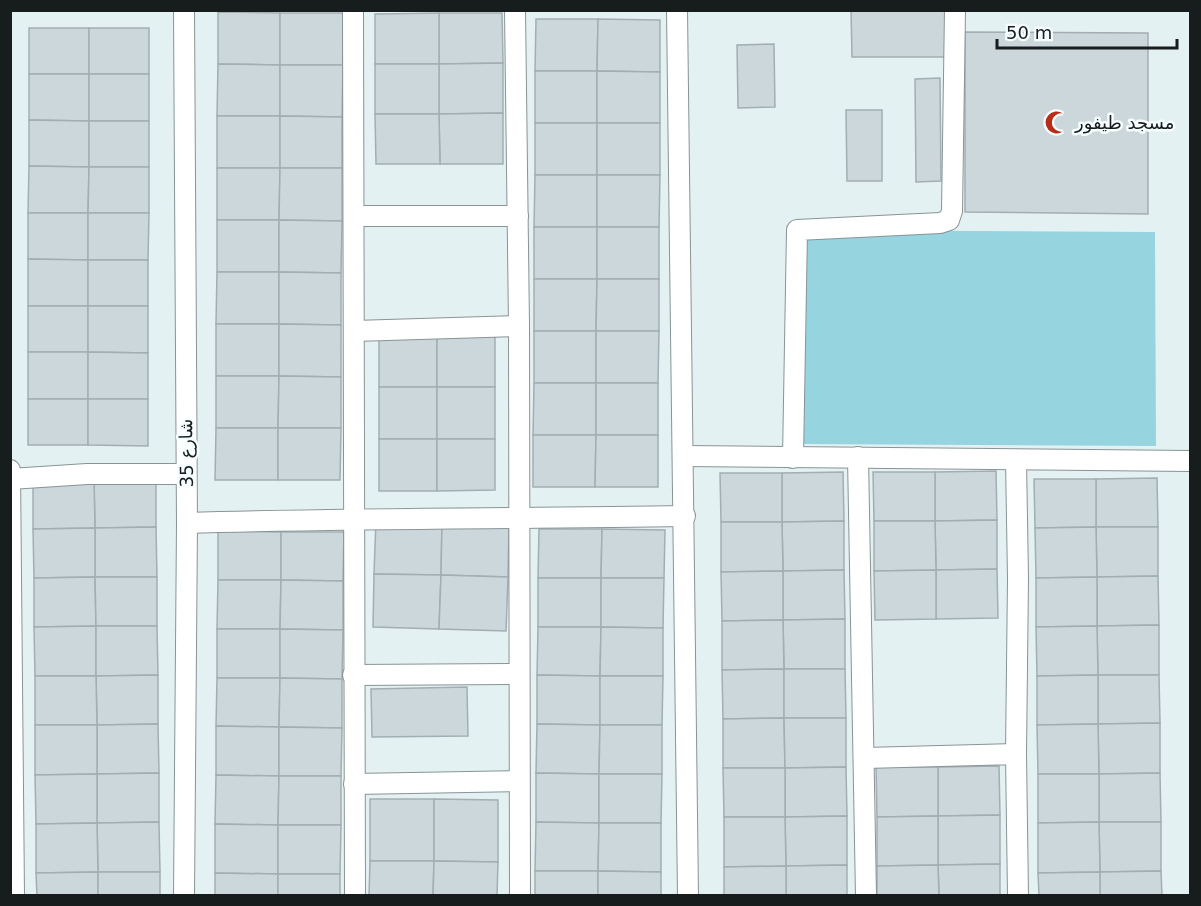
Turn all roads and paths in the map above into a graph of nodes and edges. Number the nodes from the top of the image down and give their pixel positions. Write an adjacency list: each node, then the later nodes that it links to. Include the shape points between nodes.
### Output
1 (184, 10): 16 (street, شارع 35)
2 (353, 10): 6 (street)
3 (515, 10): 7 (street)
4 (677, 10): 10 (street)
5 (956, 10): 12 (street, via 949,220 797,230)
6 (354, 216): 7 (street); 9 (street)
7 (518, 216): 8 (street)
8 (519, 326): 9 (street); 20 (street)
9 (354, 331): 19 (street)
10 (684, 456): 12 (street); 18 (street)
11 (858, 457): 12 (street); 13 (street); 25 (street)
12 (793, 458)
13 (1016, 460): 14 (street); 24 (street)
14 (1191, 461)
15 (10, 470): 17 (street)
16 (186, 474): 17 (street); 21 (street, شارع 35)
17 (11, 478): 28 (street)
18 (685, 516): 20 (street); 32 (street)
19 (353, 518): 20 (street); 21 (street); 23 (street)
20 (520, 519): 22 (street)
21 (187, 523): 29 (street, شارع 35)
22 (519, 674): 23 (street); 26 (street)
23 (353, 675): 27 (street)
24 (1016, 754): 25 (street); 34 (street)
25 (865, 758): 33 (street)
26 (519, 781): 27 (street); 31 (street)
27 (354, 784): 30 (street)
28 (14, 896)
29 (184, 896)
30 (355, 896)
31 (520, 896)
32 (688, 896)
33 (866, 896)
34 (1018, 896)

